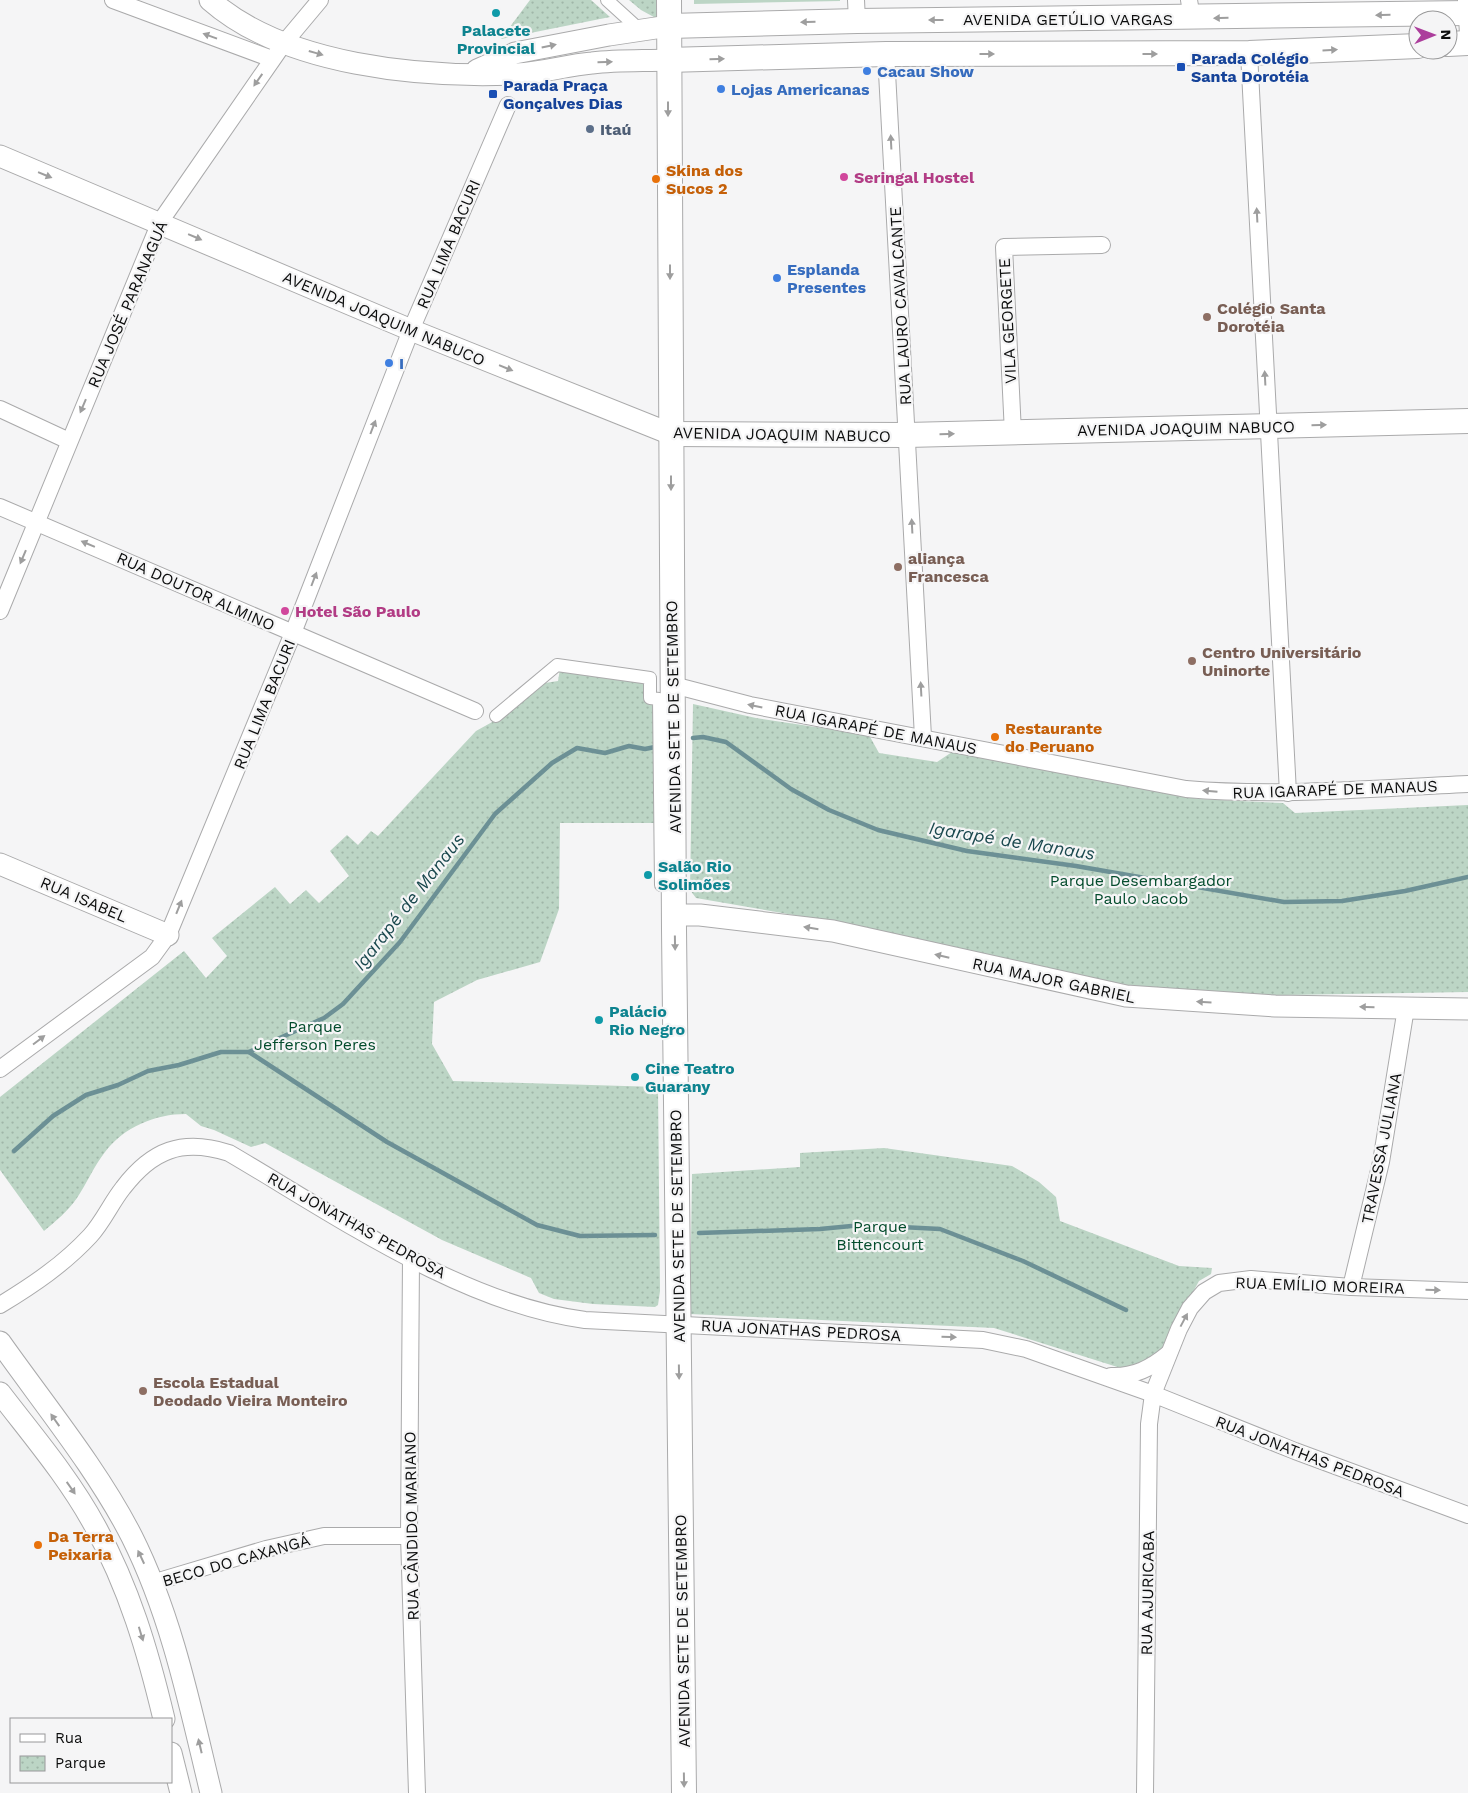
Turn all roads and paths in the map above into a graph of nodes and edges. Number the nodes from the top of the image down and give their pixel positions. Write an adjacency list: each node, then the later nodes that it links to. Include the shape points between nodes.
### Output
1 (113, 0): 12 (street, one-way to 1)
2 (210, 0): 12 (street)
3 (320, 0): 12 (street, RUA JOSÉ PARANAGUÁ)
4 (607, 0): 10 (street)
5 (669, 0): 9 (main road, AVENIDA SETE DE SETEMBRO)
6 (1190, 9): 7 (main road, AVENIDA GETÚLIO VARGAS, one-way to 7); 8 (main road, AVENIDA GETÚLIO VARGAS, one-way to 6)
7 (856, 10): 9 (main road, AVENIDA GETÚLIO VARGAS, one-way to 9)
8 (1467, 15)
9 (669, 26): 10 (street); 15 (main road, AVENIDA SETE DE SETEMBRO)
10 (640, 30): 16 (street, one-way to 10, via 515,53)
11 (1408, 46): 13 (main road, one-way to 11)
12 (278, 51): 16 (street, one-way to 16, via 393,69); 19 (street, RUA JOSÉ PARANAGUÁ, one-way to 19)
13 (1249, 53): 14 (main road, one-way to 13); 24 (street, one-way to 13)
14 (886, 54): 15 (main road, one-way to 14); 27 (street, RUA LAURO CAVALCANTE, one-way to 14)
15 (668, 60): 16 (street, one-way to 15, via 519,74 592,63); 26 (main road, AVENIDA SETE DE SETEMBRO, one-way to 26)
16 (470, 73)
17 (508, 105): 21 (street, RUA LIMA BACURI)
18 (0, 156): 19 (street, AVENIDA JOAQUIM NABUCO, one-way to 19)
19 (160, 222): 21 (street, AVENIDA JOAQUIM NABUCO, one-way to 21); 28 (street, RUA JOSÉ PARANAGUÁ, one-way to 28)
20 (1102, 245): 25 (street, VILA GEORGETE, via 1004,247)
21 (411, 330): 26 (street, AVENIDA JOAQUIM NABUCO, one-way to 26); 32 (street, RUA LIMA BACURI, one-way to 21)
22 (0, 409): 28 (street)
23 (1468, 421): 24 (main road, AVENIDA JOAQUIM NABUCO, one-way to 23)
24 (1267, 426): 25 (main road, AVENIDA JOAQUIM NABUCO); 38 (street)
25 (1013, 433): 27 (main road, AVENIDA JOAQUIM NABUCO, one-way to 25)
26 (671, 434): 27 (main road, AVENIDA JOAQUIM NABUCO); 33 (main road, AVENIDA SETE DE SETEMBRO, one-way to 33)
27 (907, 435): 36 (street, RUA LAURO CAVALCANTE, one-way to 27)
28 (69, 441): 30 (street, RUA JOSÉ PARANAGUÁ)
29 (0, 507): 30 (street, RUA DOUTOR ALMINO)
30 (37, 522): 31 (street, RUA JOSÉ PARANAGUÁ, one-way to 31); 32 (street, RUA DOUTOR ALMINO, one-way to 30)
31 (0, 611)
32 (293, 633): 34 (street, RUA DOUTOR ALMINO); 42 (street, RUA LIMA BACURI, one-way to 32)
33 (673, 685): 36 (street, RUA IGARAPÉ DE MANAUS, one-way to 33, via 750,705); 41 (main road, AVENIDA SETE DE SETEMBRO)
34 (475, 711)
35 (496, 716): 40 (street, via 557,665 650,678 650,698 659,699)
36 (923, 737): 38 (street, RUA IGARAPÉ DE MANAUS, one-way to 36, via 1238,794 1186,789)
37 (1468, 784): 38 (street, RUA IGARAPÉ DE MANAUS)
38 (1288, 793)
39 (0, 864): 42 (street, RUA ISABEL)
40 (661, 885)
41 (675, 915): 43 (street, RUA MAJOR GABRIEL, one-way to 41, via 1275,1006 1126,996 833,932 700,914); 50 (main road, AVENIDA SETE DE SETEMBRO, one-way to 50)
42 (168, 935): 45 (street, RUA LIMA BACURI, one-way to 42, via 152,957)
43 (1406, 1008): 44 (street, RUA MAJOR GABRIEL); 47 (street, TRAVESSA JULIANA, via 1381,1162)
44 (1468, 1009)
45 (0, 1069)
46 (411, 1258): 49 (street, RUA JONATHAS PEDROSA, via 229,1153 188,1146 152,1158 122,1189 92,1234 76,1250 53,1270); 50 (street, RUA JONATHAS PEDROSA, via 485,1293 534,1311 585,1320); 57 (street, RUA CÂNDIDO MARIANO)
47 (1351, 1287): 48 (street, RUA EMÍLIO MOREIRA, one-way to 48); 52 (street, RUA EMÍLIO MOREIRA, one-way to 47, via 1190,1308 1204,1292 1218,1283 1251,1279)
48 (1468, 1291)
49 (0, 1305)
50 (678, 1324): 53 (street, RUA JONATHAS PEDROSA, one-way to 53, via 983,1340 1019,1347); 66 (main road, AVENIDA SETE DE SETEMBRO, one-way to 66)
51 (0, 1342): 58 (street, one-way to 51, via 117,1510)
52 (1170, 1352): 53 (street, RUA JONATHAS PEDROSA, via 1154,1366 1138,1373); 55 (street, RUA EMÍLIO MOREIRA)
53 (1101, 1375): 55 (street, RUA JONATHAS PEDROSA)
54 (0, 1393): 60 (street, one-way to 60, via 54,1464 95,1526 126,1590)
55 (1151, 1393): 56 (street, RUA JONATHAS PEDROSA, via 1295,1452); 67 (street, RUA AJURICABA, via 1148,1424)
56 (1468, 1515)
57 (409, 1536): 58 (street, BECO DO CAXANGÁ, via 324,1536 266,1549); 65 (street, RUA CÂNDIDO MARIANO)
58 (152, 1583): 59 (street)
59 (184, 1682): 60 (street); 64 (street, one-way to 59)
60 (157, 1689): 61 (street)
61 (164, 1718)
62 (172, 1757): 63 (street)
63 (180, 1793)
64 (211, 1793)
65 (417, 1793)
66 (684, 1793)
67 (1145, 1793)

